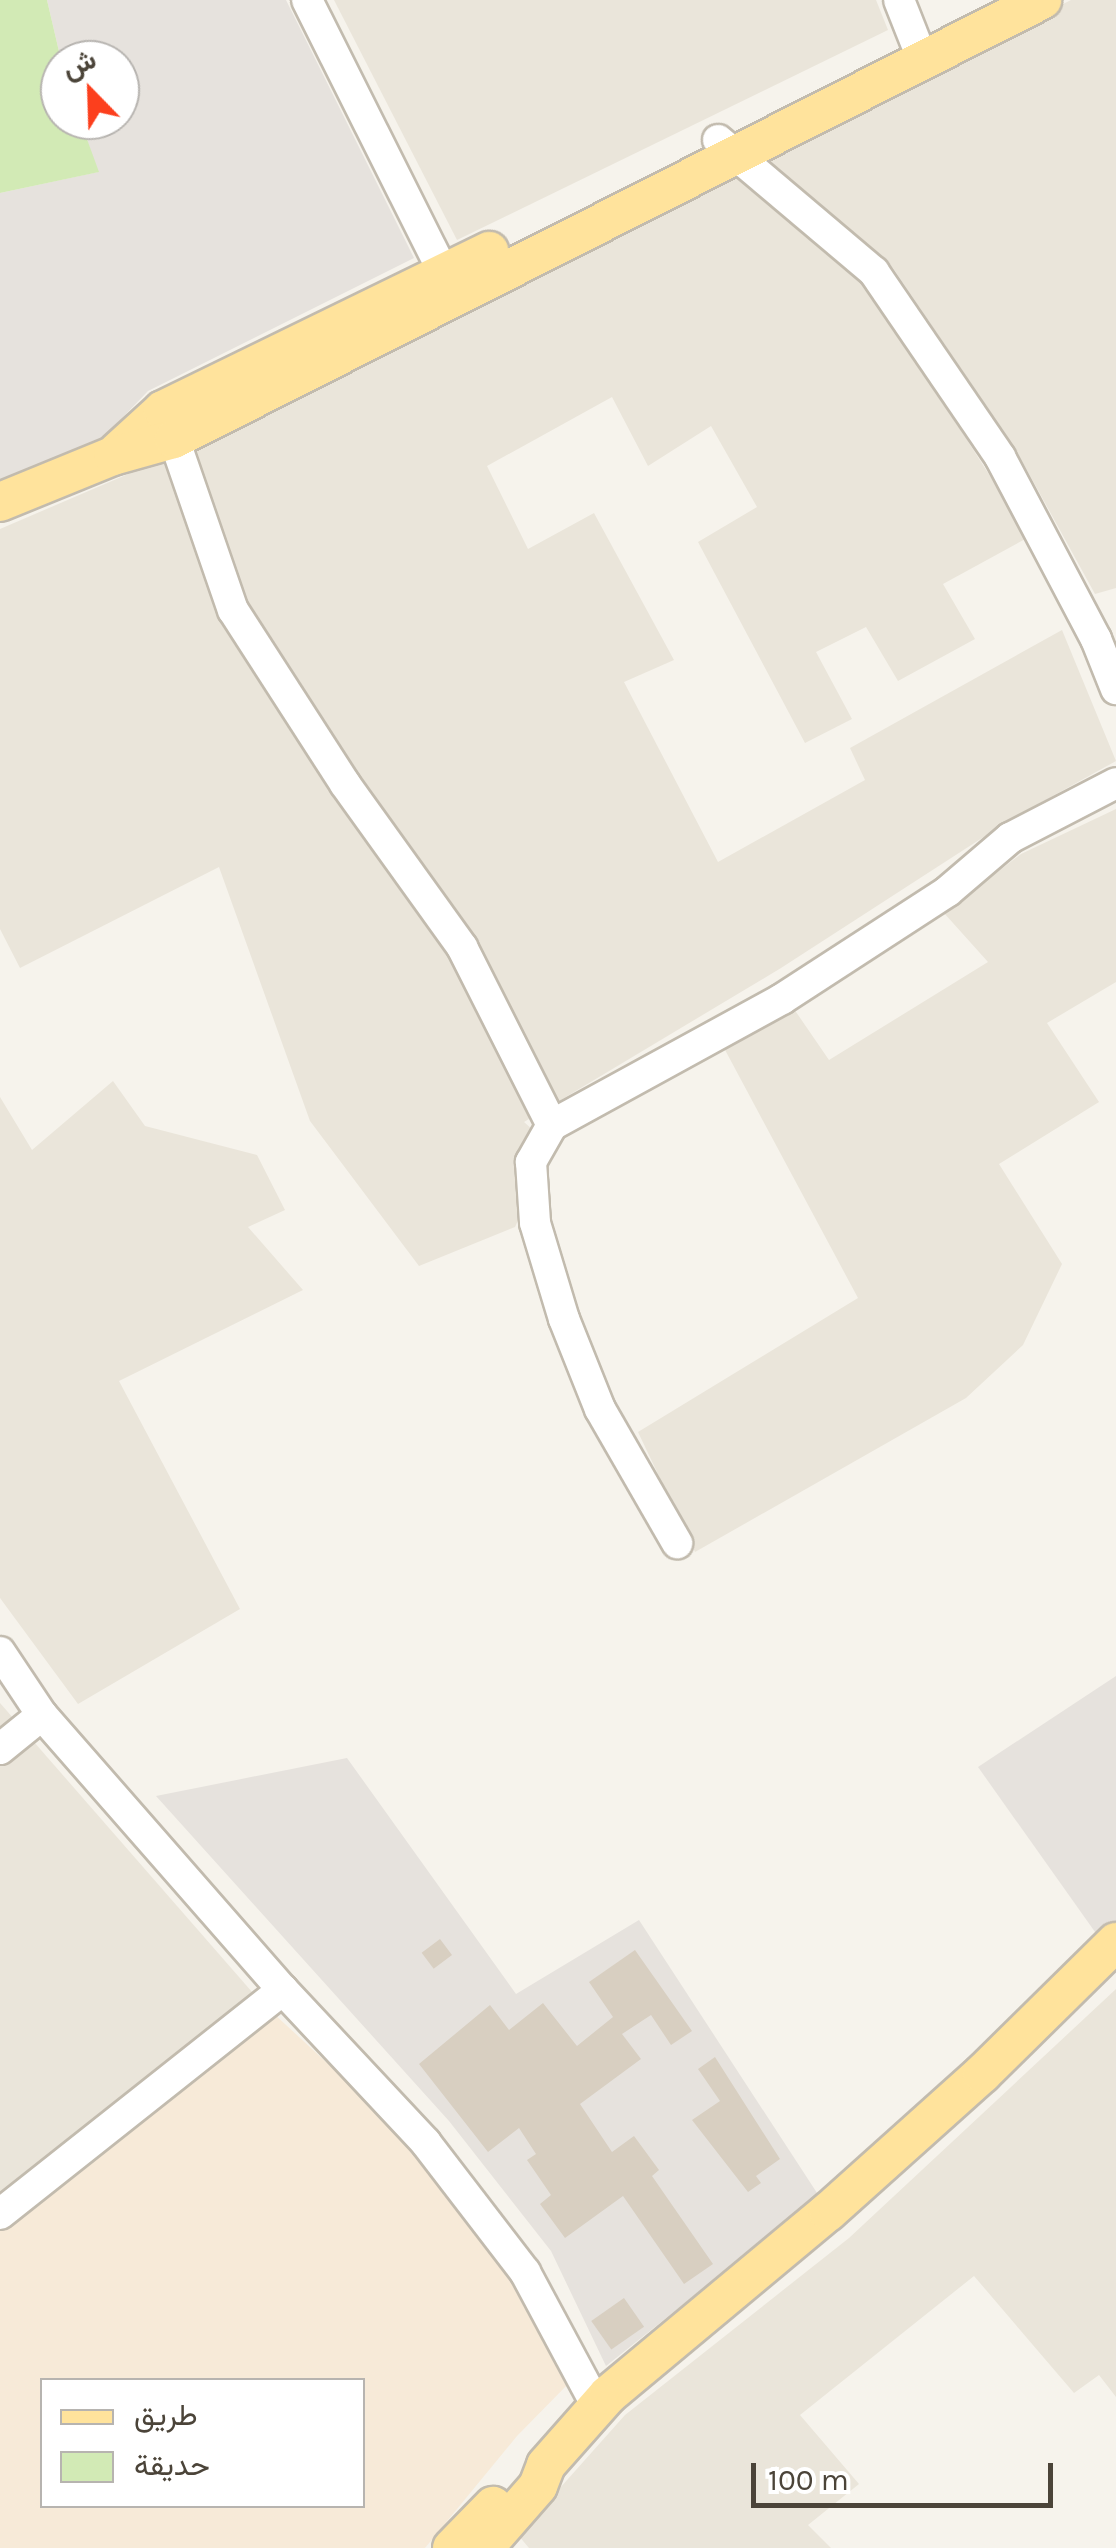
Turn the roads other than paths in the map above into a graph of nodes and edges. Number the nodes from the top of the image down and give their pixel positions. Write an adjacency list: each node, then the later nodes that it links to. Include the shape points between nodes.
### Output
1 (307, 0): 7 (street)
2 (899, 0): 5 (street)
3 (998, 0): 5 (main road)
4 (1042, 0): 6 (main road)
5 (916, 43): 6 (main road)
6 (727, 148): 7 (main road); 8 (main road); 11 (street, via 874,272 1000,457)
7 (444, 273): 9 (main road, via 163,410)
8 (174, 439): 9 (main road); 13 (street, via 233,610 462,948)
9 (113, 456): 10 (main road)
10 (0, 502)
11 (1116, 689)
12 (1116, 783): 13 (street, via 1010,838 948,891 782,999)
13 (552, 1124): 14 (street, via 531,1162 540,1239 600,1409)
14 (677, 1543)
15 (0, 1652): 16 (street)
16 (42, 1716): 17 (street); 19 (street)
17 (0, 1749)
18 (1116, 1942): 21 (main road, via 842,2200)
19 (283, 1990): 20 (street); 21 (street, via 426,2143 525,2272)
20 (0, 2214)
21 (597, 2406): 22 (main road)
22 (546, 2465): 23 (main road); 24 (main road)
23 (493, 2545)
24 (452, 2548)

